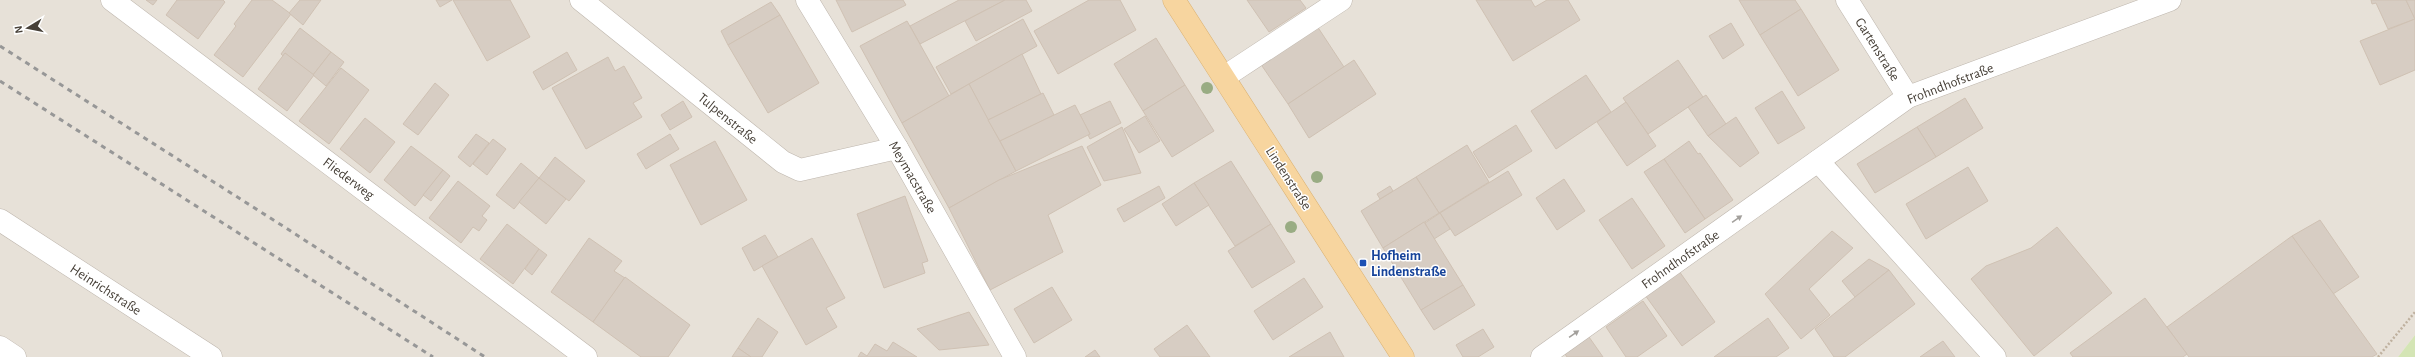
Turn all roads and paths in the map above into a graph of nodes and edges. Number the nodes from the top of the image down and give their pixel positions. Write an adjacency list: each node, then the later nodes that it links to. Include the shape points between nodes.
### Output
1 (112, 0): 17 (street, Fliederweg)
2 (581, 0): 10 (street, Tulpenstraße, via 788,164 800,170)
3 (807, 0): 10 (street, Meymacstraße)
4 (1174, 0): 8 (main road, Lindenstraße)
5 (1341, 0): 8 (street)
6 (1847, 0): 9 (street, Gartenstraße)
7 (2170, 0): 9 (street, Frohndhofstraße)
8 (1224, 77): 19 (main road, Lindenstraße)
9 (1908, 97): 11 (street, Frohndhofstraße)
10 (897, 148): 18 (street, Meymacstraße)
11 (1818, 161): 20 (street, Frohndhofstraße, one-way to 11); 21 (street)
12 (0, 220): 16 (street, Heinrichstraße)
13 (2415, 312): 22 (path)
14 (0, 347): 15 (street)
15 (15, 357)
16 (211, 357)
17 (586, 357)
18 (1015, 357)
19 (1403, 357)
20 (1542, 357)
21 (1995, 357)
22 (2378, 357)

